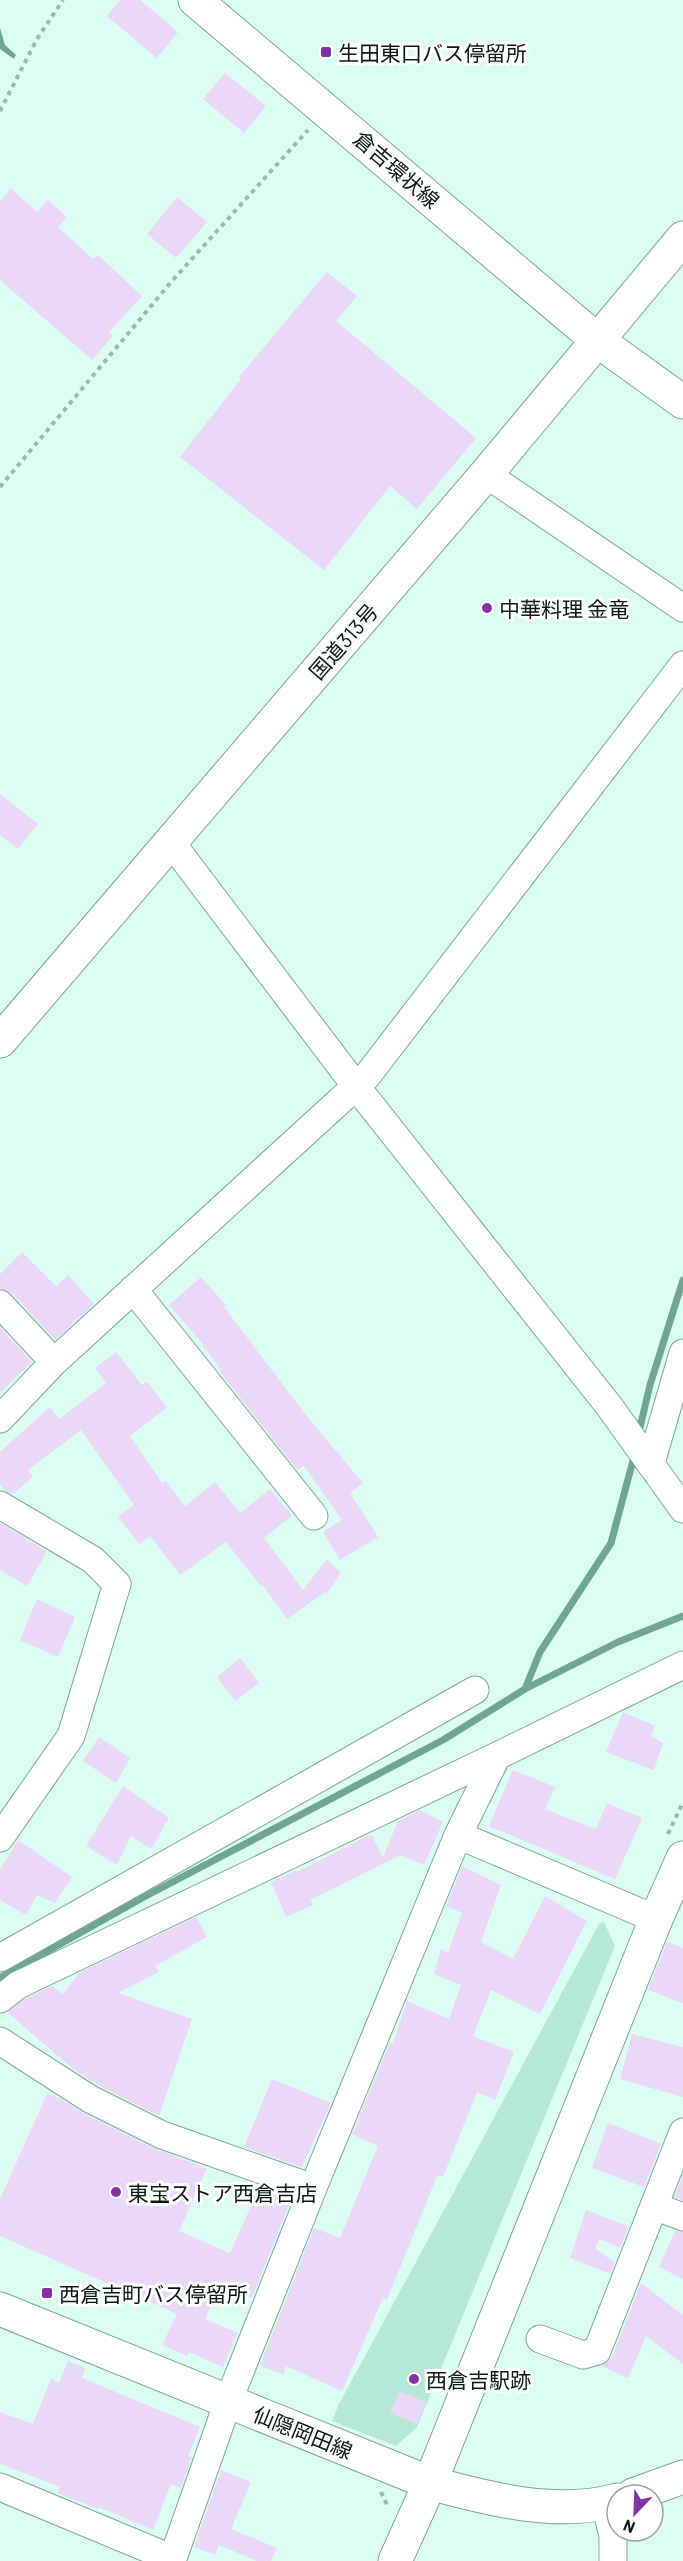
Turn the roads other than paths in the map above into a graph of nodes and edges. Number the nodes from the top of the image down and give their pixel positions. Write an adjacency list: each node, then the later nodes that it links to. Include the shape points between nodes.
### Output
1 (195, 0): 3 (main road, 倉吉環状線)
2 (683, 238): 3 (main road, 国道313号)
3 (597, 340): 4 (main road); 5 (main road, 国道313号)
4 (683, 402)
5 (486, 474): 6 (street); 8 (main road, 国道313号)
6 (683, 608)
7 (683, 664): 10 (street, via 368,1076)
8 (170, 841): 9 (main road, 国道313号); 10 (street)
9 (0, 1041)
10 (355, 1085): 11 (street); 16 (street)
11 (133, 1289): 14 (street); 19 (street)
12 (0, 1304): 14 (street)
13 (683, 1353): 16 (street)
14 (54, 1362): 15 (street)
15 (0, 1419)
16 (647, 1457): 18 (street)
17 (0, 1506): 24 (street, via 93,1560 117,1584 71,1736)
18 (683, 1509)
19 (314, 1516)
20 (683, 1665): 22 (street)
21 (475, 1690): 27 (street)
22 (497, 1756): 23 (street); 28 (street, via 18,1985)
23 (458, 1835): 26 (street); 31 (street)
24 (0, 1838)
25 (683, 1858): 26 (main road)
26 (656, 1919): 38 (main road)
27 (0, 1958)
28 (0, 1999)
29 (0, 2041): 31 (street, via 90,2099 162,2135)
30 (683, 2132): 32 (street)
31 (313, 2188): 36 (street)
32 (654, 2206): 33 (street); 35 (street, via 597,2350 583,2355)
33 (683, 2217)
34 (0, 2309): 36 (main road, 仙隠岡田線)
35 (540, 2339)
36 (228, 2402): 38 (main road, 仙隠岡田線); 43 (street)
37 (683, 2477): 39 (main road, 仙隠岡田線)
38 (430, 2483): 41 (main road, 仙隠岡田線, via 503,2500 560,2507); 45 (main road)
39 (665, 2483)
40 (0, 2487): 43 (street)
41 (605, 2501)
42 (614, 2543): 44 (street)
43 (172, 2560)
44 (615, 2560)
45 (395, 2561)

